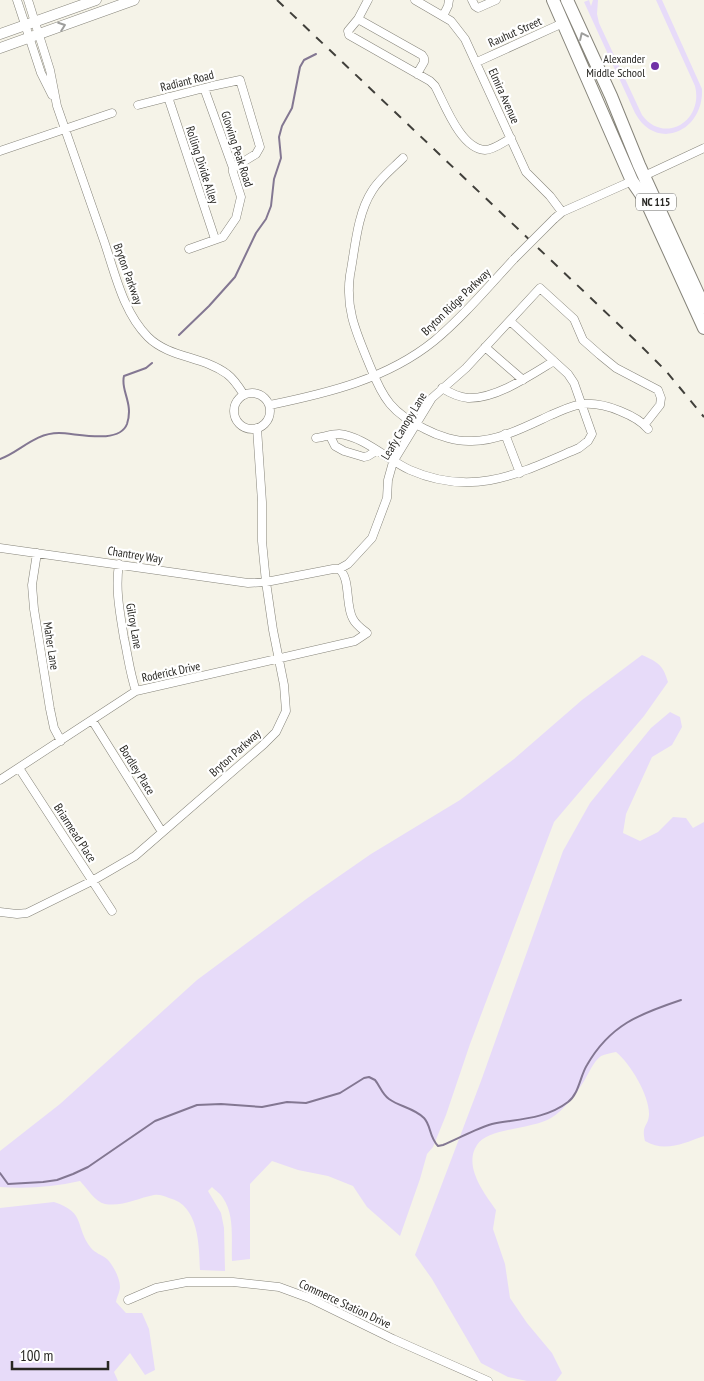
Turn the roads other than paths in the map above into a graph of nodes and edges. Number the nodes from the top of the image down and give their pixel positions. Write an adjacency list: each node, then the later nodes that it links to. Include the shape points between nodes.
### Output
1 (17, 0): 16 (street, Bryton Parkway)
2 (28, 0): 14 (street, Bryton Parkway)
3 (96, 0): 14 (street)
4 (134, 0): 18 (street, one-way to 4)
5 (368, 0): 13 (street)
6 (415, 0): 12 (street, Elmira Avenue)
7 (449, 0): 12 (street)
8 (472, 0): 9 (street, via 478,8)
9 (496, 0)
10 (552, 0): 15 (main road, NC 115)
11 (567, 0): 33 (main road, NC 115, one-way to 11)
12 (443, 16): 20 (street, Elmira Avenue, via 465,39)
13 (358, 19): 21 (street, via 422,55 424,62); 21 (street, via 348,30 349,35)
14 (35, 22): 16 (street); 18 (street, Bryton Parkway)
15 (563, 24): 20 (street, Rauhut Street); 26 (main road, NC 115)
16 (24, 26): 17 (street); 18 (street, Bryton Parkway)
17 (0, 34)
18 (34, 36): 19 (street); 27 (street, Bryton Parkway, via 42,73)
19 (0, 48)
20 (477, 62): 28 (street, Elmira Avenue)
21 (417, 74): 28 (street, via 435,86 455,128 475,147 488,150)
22 (204, 88): 23 (street, Radiant Road); 32 (street, Glowing Peak Road); 32 (street, Radiant Road, via 240,80 260,148)
23 (168, 97): 24 (street, Radiant Road); 36 (street, Rolling Divide Alley)
24 (138, 105)
25 (112, 113): 27 (street)
26 (606, 122): 33 (main road, via 616,131 635,170); 34 (main road, NC 115)
27 (65, 129): 30 (street); 47 (street, Bryton Parkway, via 135,322 161,346 227,374)
28 (510, 138): 35 (street, Elmira Avenue, via 526,172)
29 (704, 148): 33 (street)
30 (0, 151)
31 (403, 158): 44 (street, via 372,191 360,219 348,287 350,316)
32 (234, 168): 36 (street, Glowing Peak Road, via 241,197 236,218 222,237)
33 (644, 176): 38 (main road, NC 115)
34 (632, 181): 35 (street, Bryton Ridge Parkway); 38 (main road, via 642,184 664,229); 41 (main road, NC 115, via 647,203)
35 (562, 212): 44 (street, Bryton Ridge Parkway, bridge, via 434,341)
36 (215, 239): 37 (street, Glowing Peak Road)
37 (189, 250)
38 (680, 252): 39 (main road, NC 115)
39 (704, 307)
40 (510, 321): 42 (street, Leafy Canopy Lane); 43 (street); 48 (street, Leafy Canopy Lane, via 540,288 574,319 583,340 600,356 658,390 661,398 646,427 629,414 607,406)
41 (704, 328)
42 (484, 347): 45 (street); 46 (street, Leafy Canopy Lane)
43 (554, 361): 45 (street); 48 (street, via 574,383)
44 (374, 377): 49 (street, Bryton Ridge Parkway, via 315,396); 50 (street, via 386,401)
45 (524, 380): 46 (street, via 490,394 470,398)
46 (442, 388): 50 (street, Leafy Canopy Lane)
47 (244, 395): 49 (street, via 255,392 265,397); 51 (street, via 236,403 235,415 246,428)
48 (581, 404): 52 (street); 57 (street, via 592,434 588,441 579,448)
49 (270, 405): 51 (street, via 269,418)
50 (416, 424): 52 (street, via 432,433 472,441); 56 (street, Leafy Canopy Lane)
51 (257, 428): 62 (street, Bryton Parkway)
52 (505, 434): 57 (street)
53 (330, 436): 54 (street); 55 (street, via 339,434 358,440); 55 (street, via 334,446 344,451 364,457)
54 (316, 438)
55 (376, 451): 56 (street)
56 (393, 462): 57 (street, via 439,479 469,482 484,482); 61 (street, Leafy Canopy Lane, via 388,498 372,538 348,564)
57 (520, 473)
58 (0, 548): 59 (street, Chantrey Way)
59 (38, 553): 60 (street, Chantrey Way); 66 (street, Maher Lane, via 32,585 34,609 54,728)
60 (119, 564): 62 (street, Chantrey Way, via 248,583); 64 (street, Gilroy Lane, via 117,596 130,675)
61 (339, 569): 62 (street, Chantrey Way); 63 (street, Roderick Drive, via 344,576 352,618 367,633 355,641)
62 (266, 582): 63 (street, Bryton Parkway)
63 (278, 660): 64 (street, Roderick Drive); 69 (street, Bryton Parkway, via 286,711 276,732)
64 (136, 691): 65 (street, Roderick Drive)
65 (92, 720): 66 (street, Roderick Drive); 69 (street, Bordley Place)
66 (61, 741): 67 (street, Roderick Drive)
67 (19, 768): 68 (street, Roderick Drive); 70 (street, Briarmead Place)
68 (0, 780)
69 (162, 832): 70 (street, Bryton Parkway, via 135,856)
70 (93, 880): 71 (street, Briarmead Place); 72 (street, Bryton Parkway, via 27,912)
71 (112, 911)
72 (0, 912)
73 (128, 1300): 74 (street, Commerce Station Drive, via 156,1288 187,1282 279,1287 310,1298)
74 (488, 1381)

